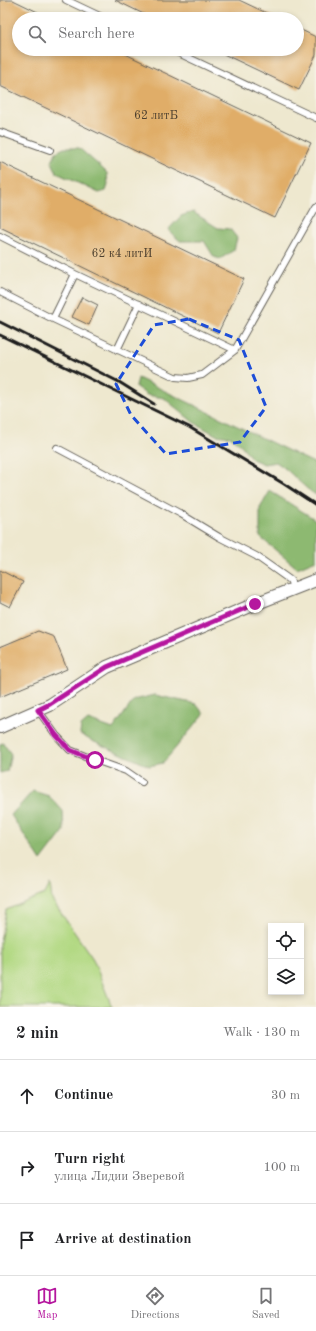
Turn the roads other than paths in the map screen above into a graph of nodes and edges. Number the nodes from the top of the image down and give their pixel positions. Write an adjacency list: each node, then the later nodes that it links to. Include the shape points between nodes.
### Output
1 (66, 0): 2 (lane)
2 (91, 12)
3 (185, 56): 4 (lane)
4 (316, 118)
5 (0, 132): 6 (lane)
6 (50, 150)
7 (316, 207): 14 (lane)
8 (0, 236): 9 (lane)
9 (74, 274): 11 (lane); 12 (lane)
10 (0, 292): 12 (lane)
11 (139, 304): 13 (lane); 14 (lane)
12 (53, 319): 13 (lane)
13 (117, 350): 14 (lane, via 175,377 188,378 202,375)
14 (235, 350)
15 (57, 448): 17 (lane, via 256,556 290,580)
16 (316, 580): 17 (street)
17 (294, 589): 18 (street, via 107,667)
18 (38, 710): 19 (street); 20 (lane, via 70,750 126,771)
19 (0, 727)
20 (142, 782)

